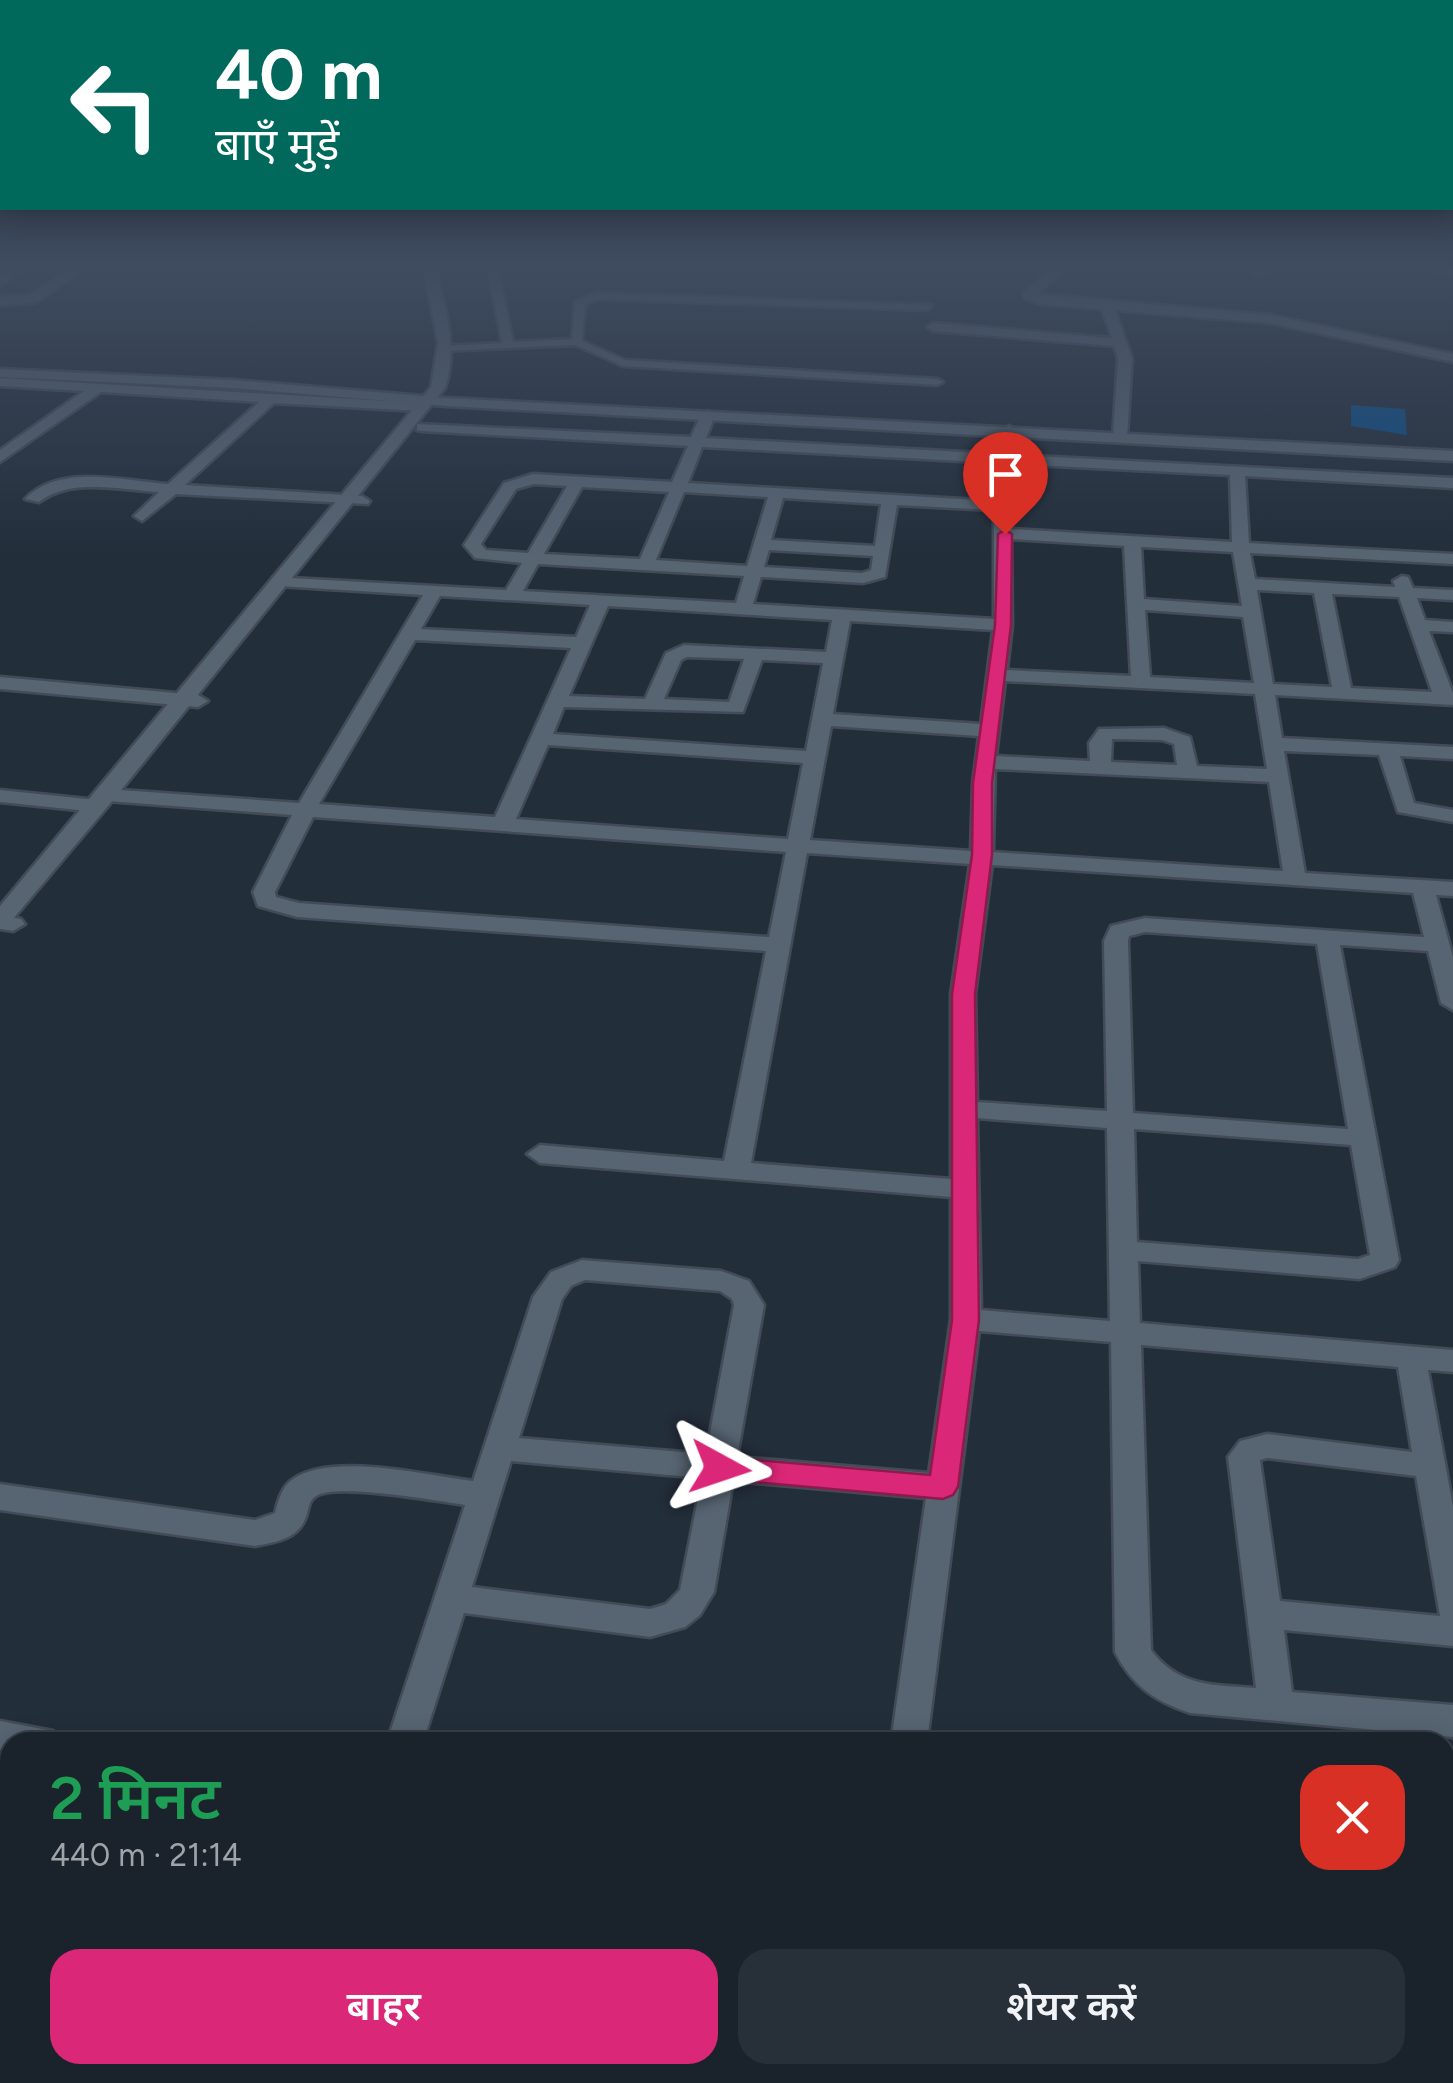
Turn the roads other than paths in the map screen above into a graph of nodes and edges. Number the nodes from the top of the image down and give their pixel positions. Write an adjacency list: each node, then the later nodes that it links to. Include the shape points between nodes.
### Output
1 (444, 362): 9 (street)
2 (621, 362): 6 (lane)
3 (1123, 362): 12 (street)
4 (0, 373): 9 (street, via 233,384)
5 (0, 382): 7 (street)
6 (937, 382)
7 (98, 388): 8 (street); 15 (street)
8 (271, 398): 9 (street); 21 (street)
9 (429, 409): 10 (street); 13 (street); 24 (street)
10 (708, 415): 11 (street); 13 (street)
11 (1009, 430): 12 (street); 16 (street)
12 (1120, 436): 14 (street)
13 (700, 441): 16 (street); 20 (street)
14 (1453, 456)
15 (0, 457)
16 (1007, 457): 17 (street); 26 (street)
17 (1237, 470): 19 (street); 31 (street)
18 (577, 482): 20 (street); 34 (street); 34 (street, via 514,482 472,545 481,554)
19 (1453, 482)
20 (680, 488): 22 (street); 36 (street)
21 (171, 489): 23 (street, via 72,482); 24 (street); 27 (street)
22 (777, 494): 25 (street); 30 (street)
23 (32, 498)
24 (353, 500): 38 (street)
25 (890, 500): 26 (street); 32 (street)
26 (1002, 506): 28 (street)
27 (142, 516)
28 (1005, 534): 29 (street); 51 (street)
29 (1132, 541): 31 (street); 46 (street)
30 (762, 544): 32 (street); 37 (street)
31 (1241, 547): 33 (street); 39 (street)
32 (882, 551): 37 (street, via 873,577)
33 (1394, 556): 35 (street); 42 (street)
34 (533, 558): 36 (street); 43 (street)
35 (1453, 559)
36 (646, 565): 37 (street)
37 (754, 572): 47 (street)
38 (287, 582): 41 (street); 63 (street)
39 (1247, 584): 40 (street); 48 (street)
40 (1322, 588): 42 (street); 61 (street)
41 (434, 591): 43 (street); 53 (street)
42 (1407, 593): 44 (street); 50 (street)
43 (511, 596): 45 (street)
44 (1453, 596)
45 (600, 601): 47 (street); 54 (street)
46 (1136, 604): 48 (street); 59 (street)
47 (743, 609): 49 (street)
48 (1251, 612): 60 (street)
49 (842, 615): 51 (street); 56 (street)
50 (1418, 624): 52 (street); 62 (street)
51 (1003, 625): 57 (street)
52 (1453, 627)
53 (409, 634): 54 (street); 79 (street)
54 (582, 643): 64 (street)
55 (755, 654): 56 (street); 65 (street, via 677,653); 65 (street, via 736,708)
56 (834, 658): 66 (street)
57 (996, 675): 59 (street); 67 (street)
58 (0, 683): 63 (street)
59 (1141, 683): 60 (street)
60 (1263, 690): 61 (street); 69 (street)
61 (1343, 694): 62 (street)
62 (1448, 699)
63 (190, 700): 78 (street)
64 (557, 700): 65 (street); 68 (street)
65 (651, 706)
66 (821, 719): 67 (street); 72 (street)
67 (989, 731): 73 (street)
68 (540, 739): 72 (street); 81 (street)
69 (1273, 744): 70 (street); 76 (street)
70 (1388, 750): 71 (street); 80 (street, via 1405,808)
71 (1453, 753)
72 (813, 758): 82 (street)
73 (986, 762): 74 (street); 83 (street)
74 (1101, 767): 75 (street); 75 (street, via 1099,743 1106,733 1164,734 1183,741)
75 (1188, 772): 76 (street)
76 (1278, 776): 84 (street)
77 (0, 796): 78 (street)
78 (109, 799): 79 (street); 87 (street); 87 (street)
79 (306, 810): 81 (street); 89 (street, via 264,892 276,907)
80 (1453, 816)
81 (502, 824): 82 (street)
82 (796, 846): 83 (street); 89 (street)
83 (982, 855): 84 (street); 92 (street, via 964,994)
84 (1295, 878): 85 (street)
85 (1423, 886): 86 (street); 90 (street)
86 (1453, 888)
87 (3, 927)
88 (1327, 938): 90 (street); 93 (street, via 1144,926 1120,931); 94 (street)
89 (777, 945): 96 (street)
90 (1438, 945): 91 (street)
91 (1452, 996)
92 (964, 1109): 93 (street); 97 (street)
93 (1120, 1120): 94 (street); 98 (street)
94 (1364, 1138): 98 (street, via 1385,1249 1376,1267)
95 (540, 1154): 96 (street)
96 (736, 1170): 97 (street)
97 (964, 1188): 99 (street)
98 (1122, 1250): 100 (street)
99 (966, 1320): 100 (street); 106 (street)
100 (1124, 1333): 101 (street); 113 (street, via 1133,1652 1161,1687 1190,1698)
101 (1412, 1357): 102 (street); 104 (street)
102 (1453, 1361)
103 (500, 1448): 105 (street); 105 (street, via 548,1297 562,1279 582,1270 721,1281 736,1286 749,1305); 107 (street)
104 (1430, 1466): 110 (street); 111 (street, via 1251,1449 1244,1472)
105 (720, 1468): 106 (street); 109 (street, via 698,1592 672,1619 650,1623)
106 (943, 1487): 116 (street)
107 (484, 1495): 108 (street, via 332,1478 306,1485 286,1525 255,1533); 109 (street)
108 (0, 1497)
109 (452, 1598): 115 (street)
110 (1453, 1609)
111 (1264, 1614): 112 (street); 113 (street)
112 (1453, 1632)
113 (1276, 1705): 114 (street)
114 (1453, 1721)
115 (408, 1732)
116 (910, 1732)

